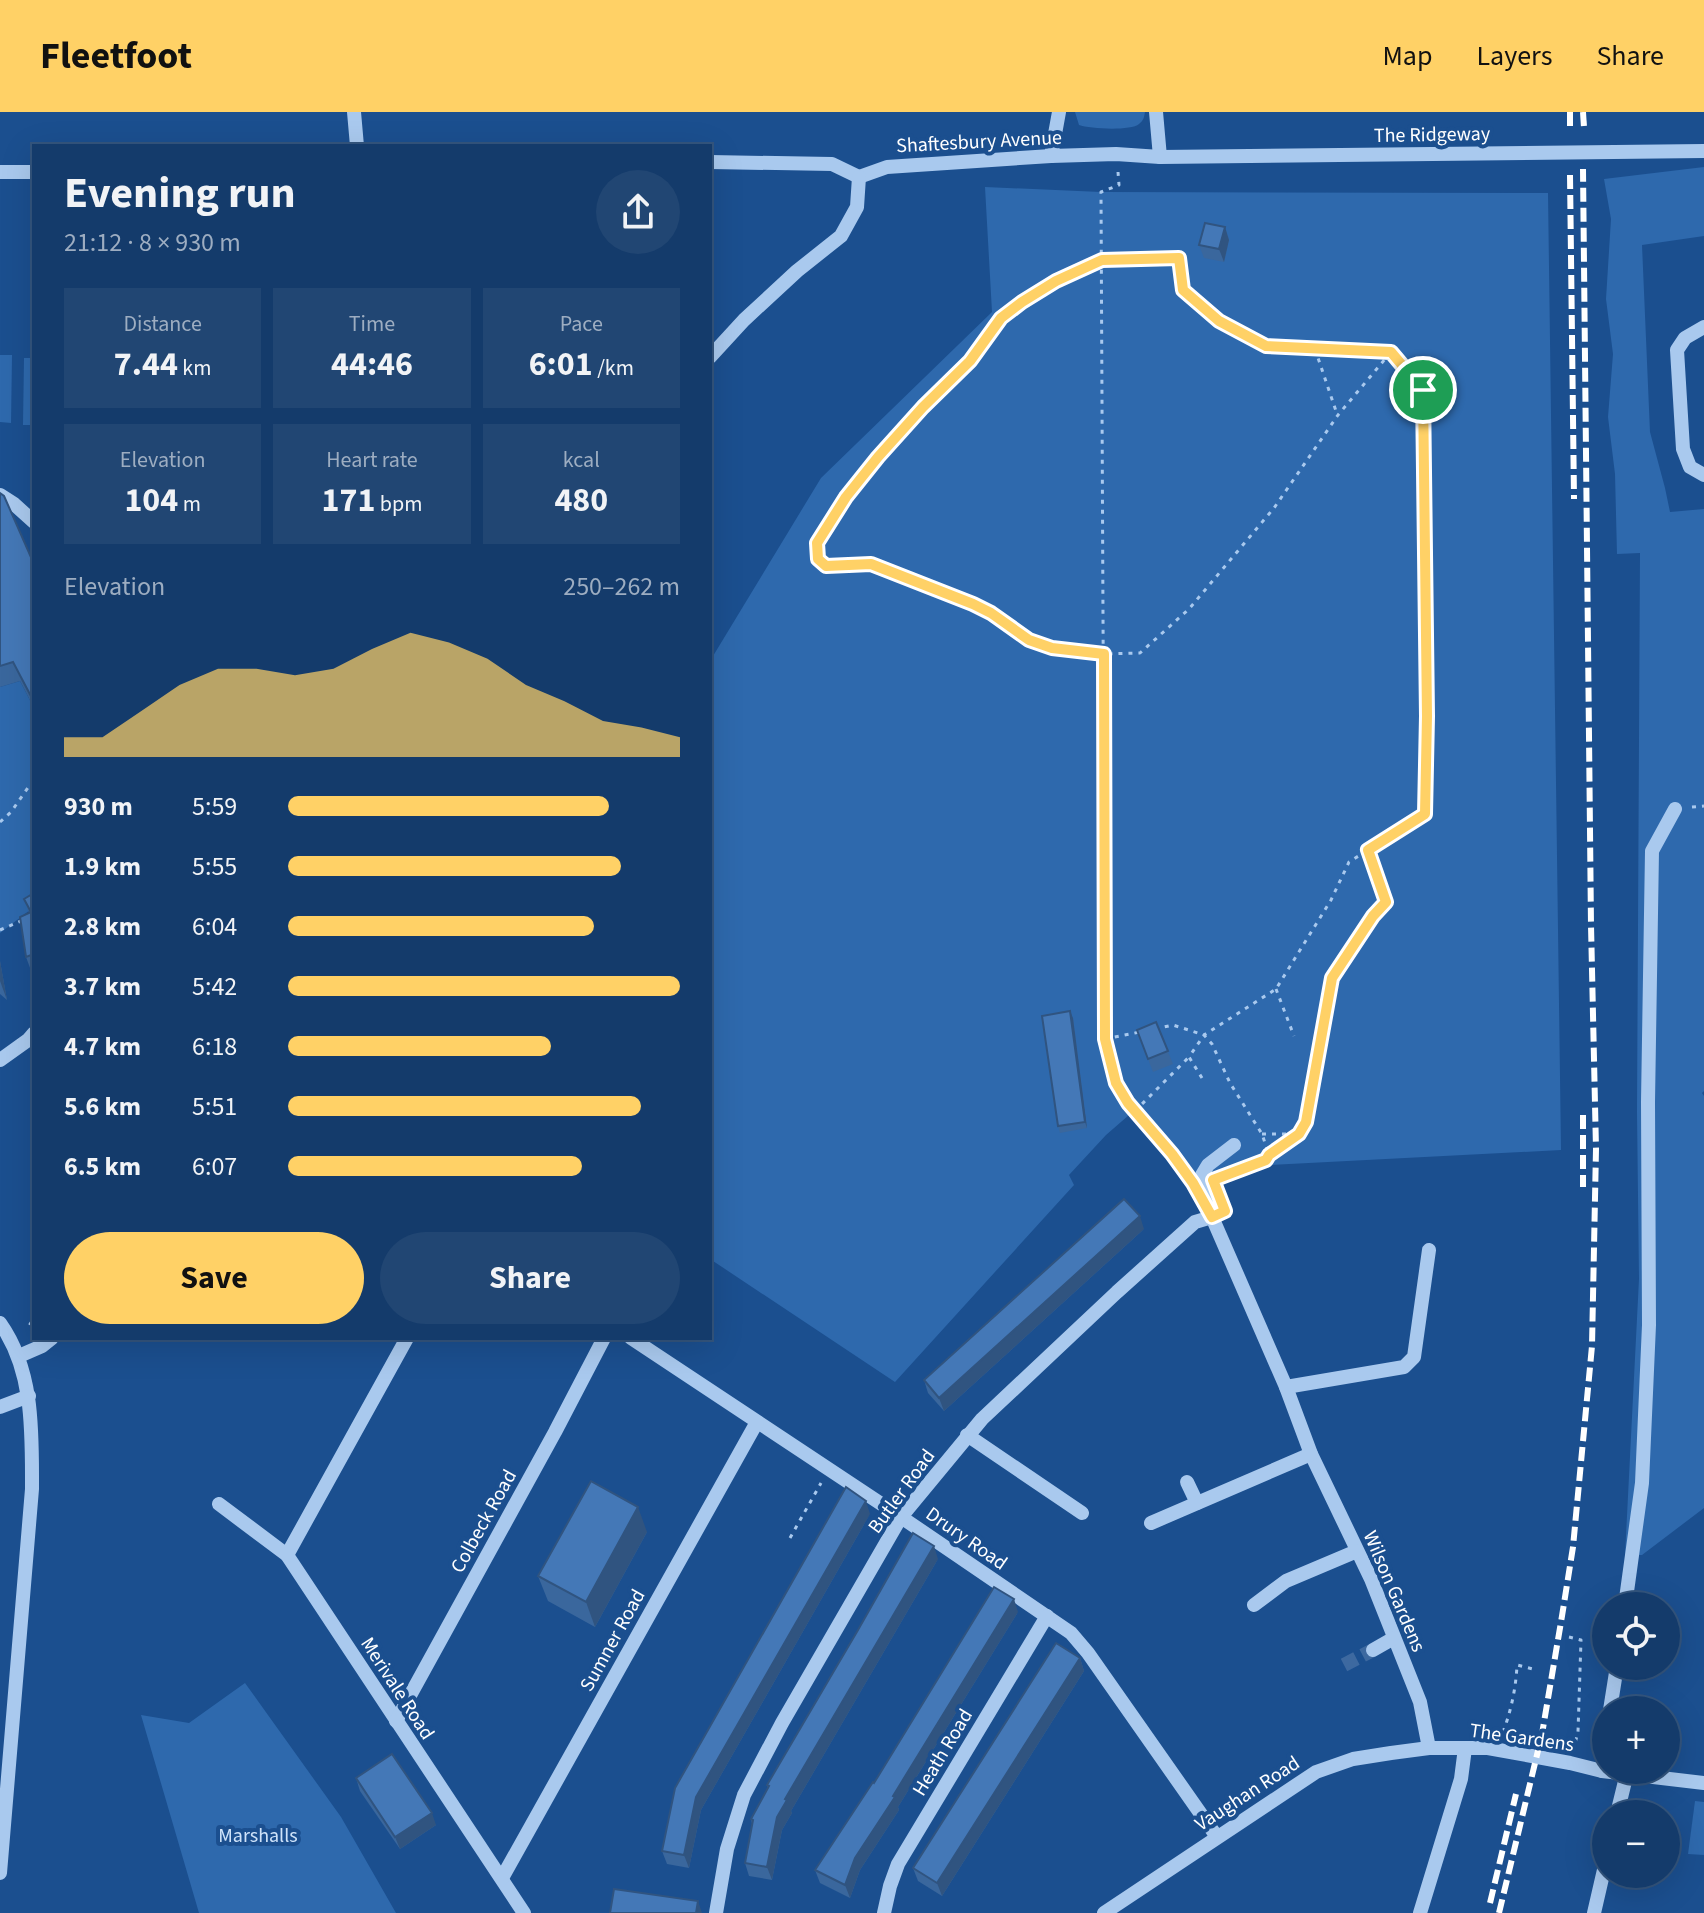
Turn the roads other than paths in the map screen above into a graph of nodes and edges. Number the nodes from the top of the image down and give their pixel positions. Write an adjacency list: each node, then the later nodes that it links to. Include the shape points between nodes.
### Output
1 (354, 112): 4 (street)
2 (1059, 112): 6 (street)
3 (1156, 112): 7 (street)
4 (357, 144)
5 (1704, 151): 7 (street, The Ridgeway)
6 (1051, 156): 7 (street, Shaftesbury Avenue); 11 (street, Shaftesbury Avenue, via 887,167)
7 (1160, 157)
8 (712, 162): 11 (street, via 832,164)
9 (0, 172): 10 (street)
10 (32, 172)
11 (859, 177): 13 (street, via 857,207 841,236 797,271)
12 (1704, 327): 14 (street, via 1677,350 1683,449 1690,467)
13 (712, 355)
14 (1704, 475)
15 (0, 495): 16 (street)
16 (32, 520)
17 (1675, 809): 43 (street, via 1652,851 1649,1325 1642,1483)
18 (32, 1035): 19 (street)
19 (0, 1060)
20 (1234, 1145): 21 (street, Wilson Gardens, via 1202,1175)
21 (1212, 1217): 29 (street, Wilson Gardens); 33 (street, Butler Road, via 1195,1222 1161,1252)
22 (1429, 1250): 29 (street, via 1414,1357 1404,1367)
23 (0, 1323): 28 (street)
24 (50, 1340): 28 (street)
25 (406, 1340): 42 (street)
26 (603, 1340): 48 (street, Colbeck Road)
27 (634, 1340): 32 (street, Drury Road)
28 (19, 1356): 30 (street)
29 (1286, 1387): 34 (street, Wilson Gardens)
30 (29, 1396): 31 (street); 55 (street, via 32,1489)
31 (0, 1407)
32 (757, 1422): 39 (street, Drury Road); 56 (street, Sumner Road)
33 (967, 1435): 38 (street); 39 (street, Butler Road)
34 (1311, 1454): 36 (street); 41 (street, Wilson Gardens)
35 (1187, 1482): 36 (street)
36 (1197, 1503): 40 (street)
37 (219, 1504): 42 (street, Merivale Road)
38 (1082, 1513)
39 (901, 1517): 45 (street, Drury Road); 59 (street, Butler Road, via 744,1795 727,1849)
40 (1151, 1523)
41 (1357, 1551): 44 (street, via 1286,1581); 46 (street, Wilson Gardens)
42 (287, 1555): 48 (street, Merivale Road)
43 (1627, 1592)
44 (1254, 1605)
45 (1047, 1616): 54 (street, Drury Road, via 1088,1653); 60 (street, Heath Road, via 898,1864)
46 (1394, 1638): 47 (street); 49 (street, Wilson Gardens, via 1420,1702)
47 (1373, 1650)
48 (396, 1721): 56 (street, Merivale Road)
49 (1429, 1748): 50 (street, The Gardens); 54 (street, Vaughan Road, via 1353,1759 1316,1772)
50 (1465, 1748): 51 (street, The Gardens); 62 (street, via 1461,1779)
51 (1592, 1768)
52 (1680, 1780): 53 (street, The Gardens)
53 (1704, 1783)
54 (1217, 1837): 61 (street, Vaughan Road)
55 (0, 1873)
56 (502, 1878): 58 (street, Merivale Road)
57 (1600, 1888): 63 (street)
58 (524, 1913)
59 (716, 1913)
60 (884, 1913)
61 (1104, 1913)
62 (1420, 1913)
63 (1594, 1913)

